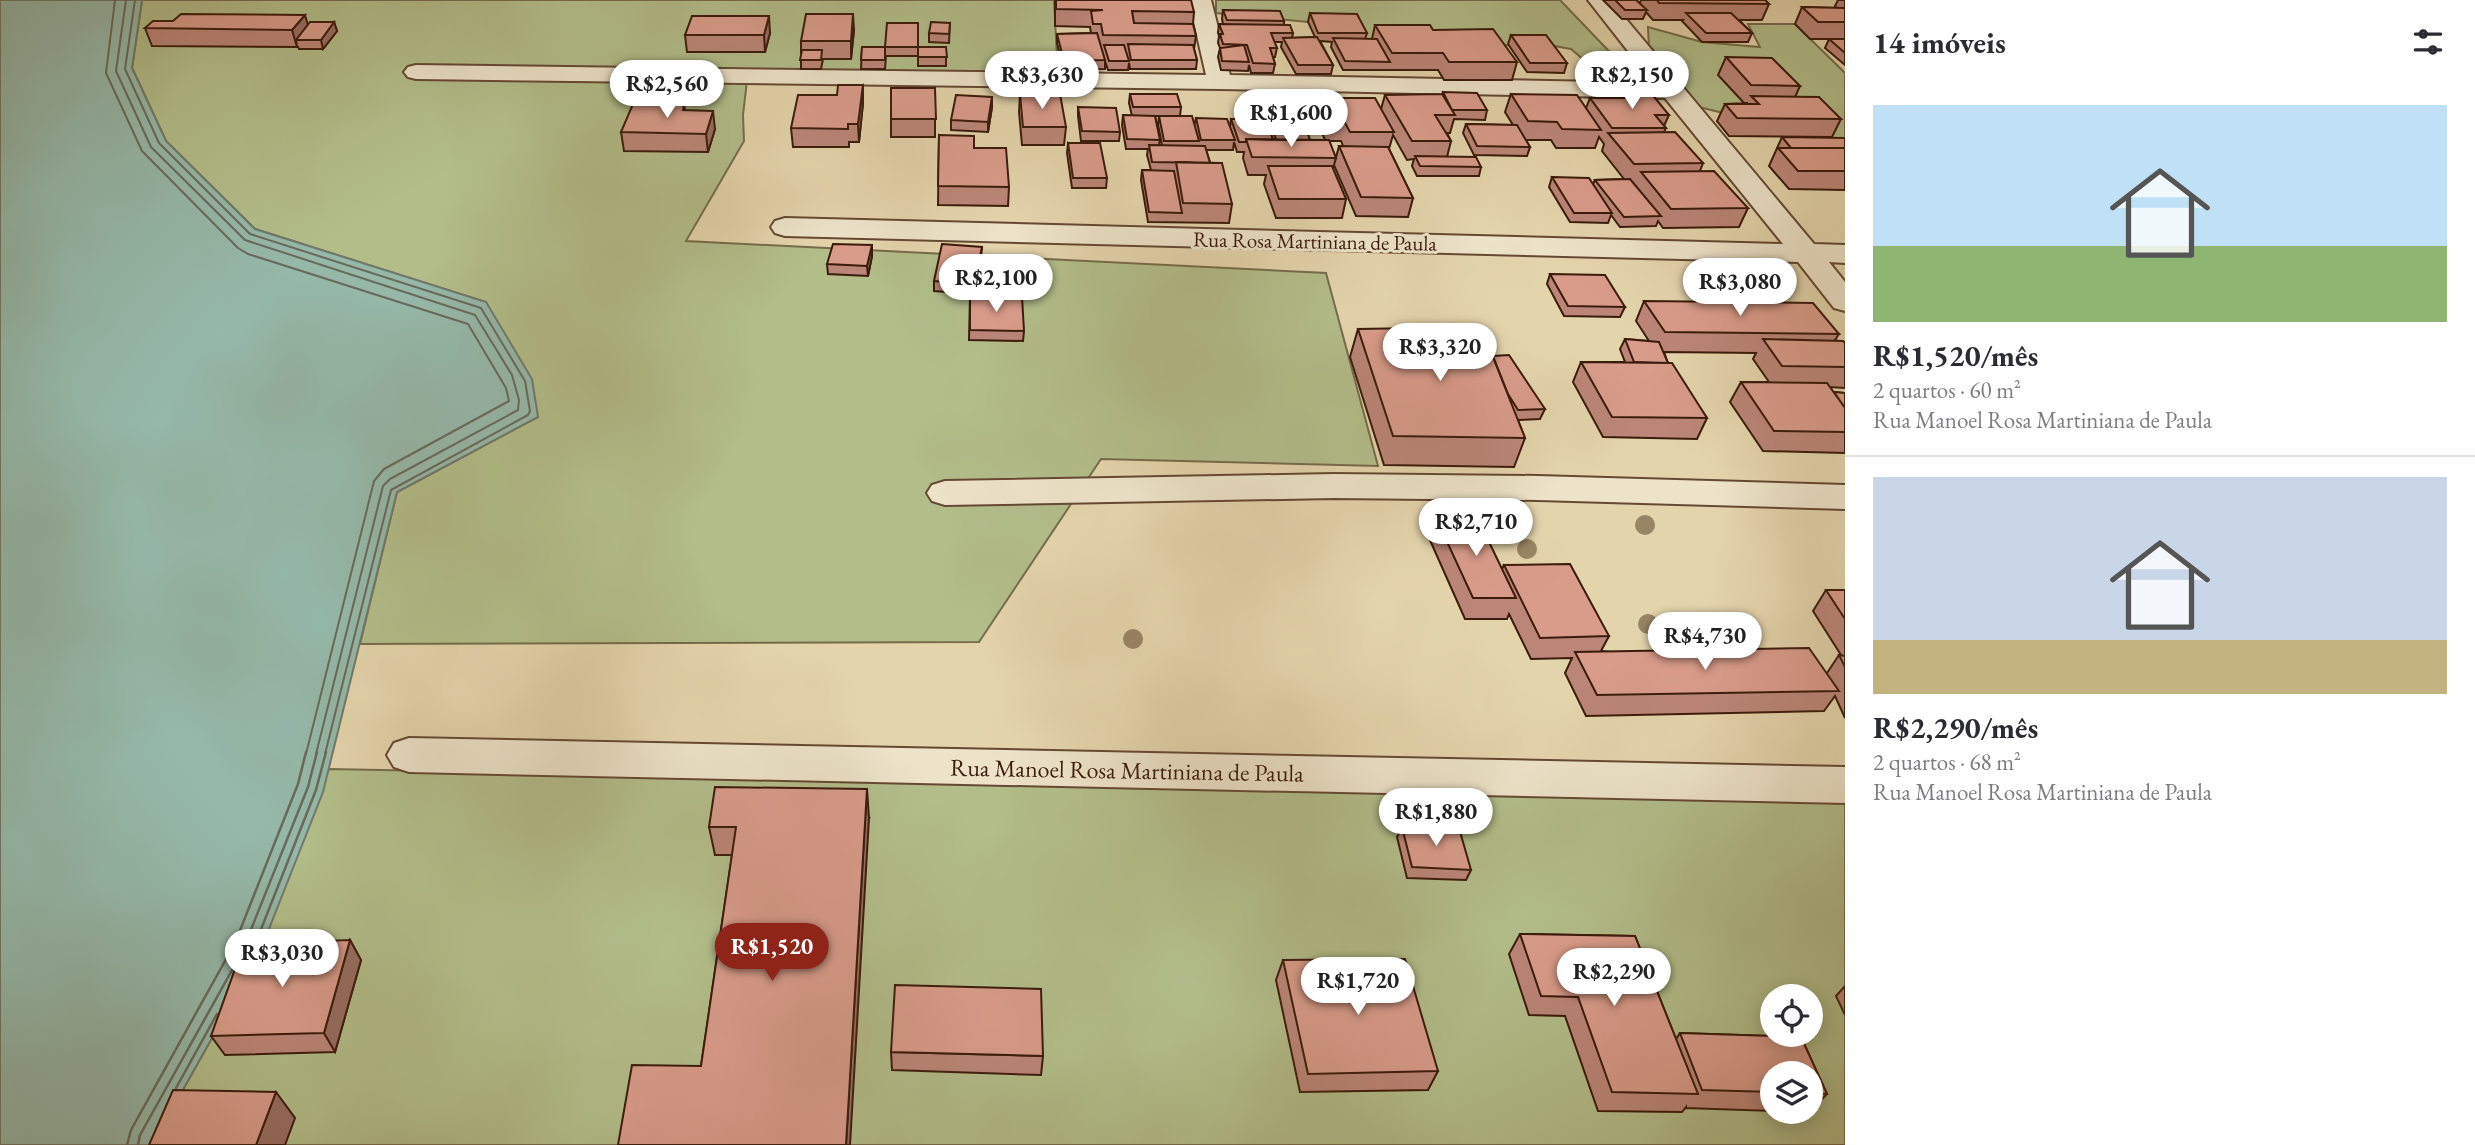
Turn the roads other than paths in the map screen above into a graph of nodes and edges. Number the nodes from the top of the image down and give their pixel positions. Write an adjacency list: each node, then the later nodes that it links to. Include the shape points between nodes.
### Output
1 (1200, 0): 4 (street)
2 (1599, 0): 5 (street)
3 (416, 72): 4 (street)
4 (1220, 82): 5 (street)
5 (1670, 91): 7 (street)
6 (785, 227): 7 (street, Rua Rosa Martiniana de Paula)
7 (1807, 253): 8 (street, Rua Rosa Martiniana de Paula); 9 (street)
8 (1845, 254)
9 (1845, 302)
10 (946, 493): 11 (street, via 1334,486)
11 (1845, 497)
12 (409, 755): 13 (street, Rua Manoel Rosa Martiniana de Paula)
13 (1845, 785)

